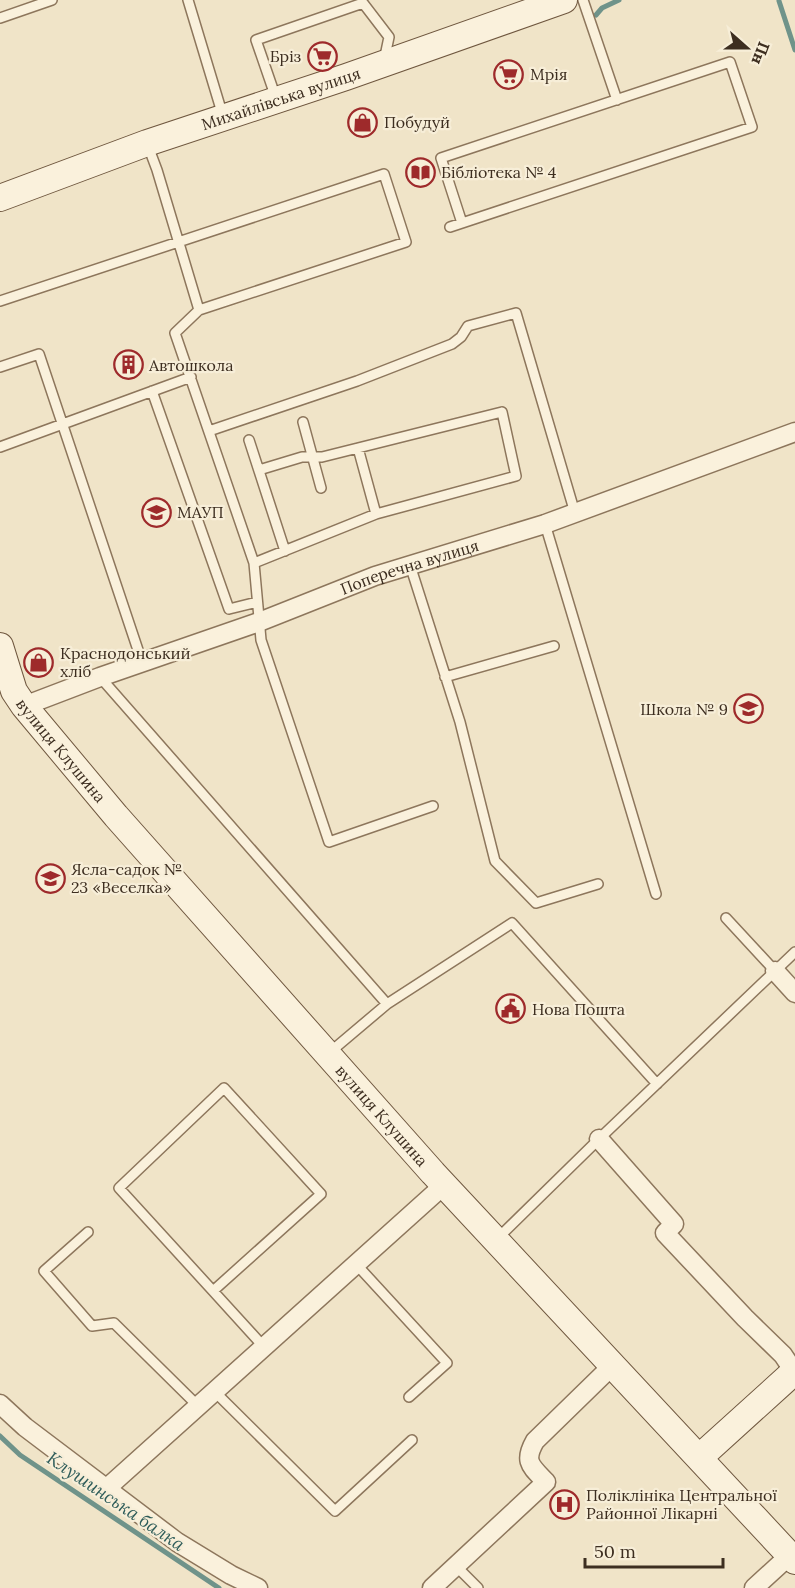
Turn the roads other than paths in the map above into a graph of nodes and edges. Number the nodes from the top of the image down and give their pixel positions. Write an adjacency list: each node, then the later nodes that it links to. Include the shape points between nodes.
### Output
1 (52, 0): 5 (lane)
2 (188, 0): 9 (lane)
3 (564, 0): 6 (street, Михайлівська вулиця)
4 (583, 0): 8 (lane)
5 (0, 18)
6 (384, 63): 7 (street, Михайлівська вулиця); 7 (lane, via 389,37 363,3 256,40)
7 (277, 100): 9 (street, Михайлівська вулиця)
8 (617, 100): 12 (lane, via 441,158); 12 (lane, via 730,62 752,127)
9 (224, 118): 10 (street, Михайлівська вулиця)
10 (147, 143): 11 (street, Михайлівська вулиця); 14 (lane)
11 (0, 198)
12 (462, 223): 13 (lane)
13 (450, 227)
14 (177, 241): 15 (lane); 16 (lane); 16 (lane, via 384,174 399,219 406,242)
15 (0, 301)
16 (199, 310): 18 (lane, via 175,333)
17 (0, 367): 21 (lane, via 39,354)
18 (191, 377): 19 (lane); 22 (lane)
19 (152, 392): 21 (lane); 36 (lane, via 230,609)
20 (303, 422): 27 (lane)
21 (63, 424): 25 (lane); 40 (lane)
22 (209, 431): 30 (lane, via 357,381 452,344 468,326 516,313); 34 (lane)
23 (795, 432): 30 (street, Поперечна вулиця)
24 (249, 440): 28 (lane)
25 (0, 447)
26 (358, 448): 27 (lane); 31 (lane); 31 (lane, via 502,411 516,476)
27 (313, 457): 28 (lane); 29 (lane)
28 (259, 470): 33 (lane)
29 (321, 488)
30 (575, 513): 32 (street, Поперечна вулиця)
31 (376, 514): 33 (lane)
32 (545, 524): 35 (street, Поперечна вулиця); 46 (lane)
33 (285, 550): 34 (lane)
34 (254, 563): 36 (lane)
35 (410, 565): 37 (street, Поперечна вулиця); 42 (lane)
36 (257, 602): 37 (lane)
37 (259, 622): 40 (street, Поперечна вулиця); 44 (lane, via 261,640 328,842)
38 (0, 646): 43 (street, вулиця Клушина, via 14,691)
39 (554, 646): 42 (lane)
40 (142, 662): 41 (street, Поперечна вулиця)
41 (100, 677): 43 (street, Поперечна вулиця); 51 (lane)
42 (446, 677): 45 (lane, via 495,861 536,903)
43 (24, 706): 52 (street, вулиця Клушина)
44 (433, 806)
45 (598, 884)
46 (656, 894)
47 (726, 918): 49 (lane)
48 (795, 952): 49 (lane)
49 (775, 971): 50 (street); 53 (lane)
50 (795, 993)
51 (387, 1005): 52 (lane); 53 (lane, via 512,923)
52 (328, 1055): 55 (street, вулиця Клушина)
53 (657, 1084): 54 (lane)
54 (599, 1139): 57 (lane); 62 (street, via 674,1224 665,1233)
55 (444, 1185): 57 (street, вулиця Клушина); 58 (street)
56 (88, 1232): 66 (lane, via 44,1271 92,1326 114,1323)
57 (496, 1240): 61 (street, вулиця Клушина)
58 (356, 1264): 60 (street); 64 (lane, via 447,1363)
59 (213, 1291): 59 (lane, via 119,1188 224,1088 321,1194); 60 (lane)
60 (264, 1347): 63 (street)
61 (613, 1365): 68 (street, вулиця Клушина); 71 (street, via 528,1452 529,1464 546,1482)
62 (795, 1372): 68 (street)
63 (215, 1392): 66 (street); 67 (lane, via 335,1511)
64 (409, 1397)
65 (0, 1404): 69 (street)
66 (198, 1406): 69 (street)
67 (412, 1440)
68 (700, 1457): 70 (street, вулиця Клушина)
69 (107, 1488): 72 (street, via 177,1542)
70 (792, 1558): 75 (street)
71 (456, 1566): 73 (street); 74 (lane)
72 (258, 1588)
73 (432, 1588)
74 (478, 1588)
75 (754, 1588)

